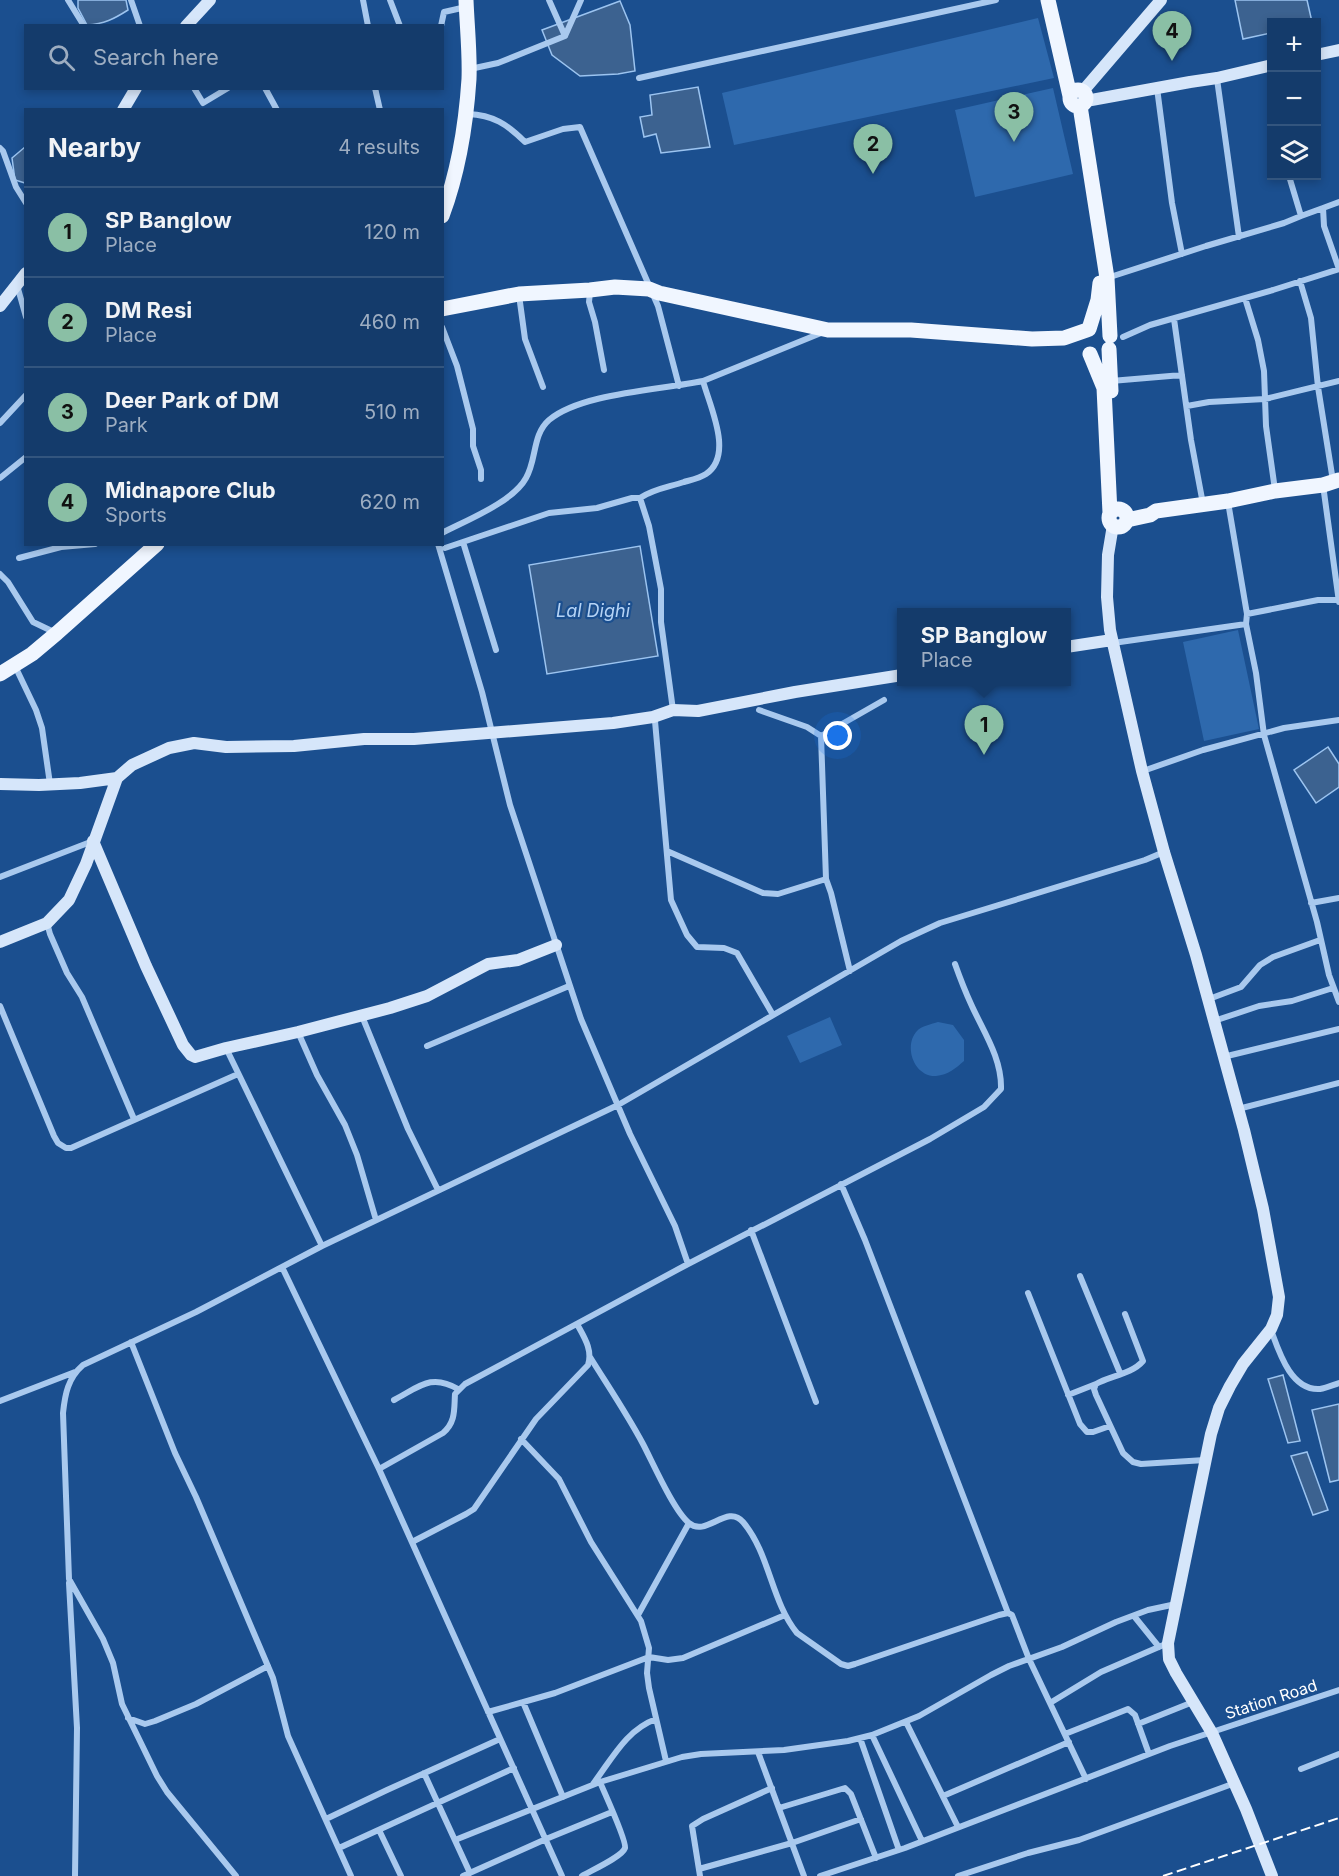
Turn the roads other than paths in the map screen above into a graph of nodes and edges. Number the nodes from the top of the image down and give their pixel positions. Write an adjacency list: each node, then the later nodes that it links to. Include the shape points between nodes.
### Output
1 (68, 0): 13 (street)
2 (131, 0): 14 (street)
3 (210, 0): 15 (street)
4 (363, 0): 16 (street)
5 (390, 0): 17 (street)
6 (549, 0): 19 (street)
7 (581, 0): 19 (street)
8 (996, 0): 24 (street)
9 (1048, 0): 32 (main road)
10 (1055, 0): 32 (main road)
11 (1161, 0): 32 (street)
12 (466, 3): 18 (street, via 444,12); 23 (main road)
13 (83, 24)
14 (139, 24)
15 (188, 24)
16 (368, 24)
17 (399, 24)
18 (441, 24)
19 (565, 36): 23 (street, via 498,63)
20 (1339, 50): 21 (street)
21 (1321, 54)
22 (1267, 66): 25 (street)
23 (469, 69): 36 (main road)
24 (639, 78)
25 (1217, 78): 26 (street); 44 (street)
26 (1157, 88): 32 (street); 45 (street)
27 (133, 90): 33 (street)
28 (195, 90): 29 (street, via 203,103)
29 (225, 90)
30 (265, 90): 34 (street)
31 (375, 90): 35 (street)
32 (1078, 98): 48 (main road); 60 (main road, via 1100,286)
33 (124, 108)
34 (276, 108)
35 (380, 108)
36 (465, 113): 42 (main road, via 454,182); 51 (street, via 484,114 497,120 525,142 580,127)
37 (0, 148): 39 (street)
38 (1290, 180): 43 (street)
39 (24, 200)
40 (1339, 202): 41 (street)
41 (1323, 208): 43 (street); 46 (street, via 1324,226)
42 (444, 210)
43 (1301, 216): 44 (street)
44 (1239, 237): 45 (street)
45 (1182, 254): 48 (street)
46 (1339, 269): 49 (street)
47 (24, 275): 50 (street)
48 (1107, 278): 63 (main road)
49 (1300, 281): 54 (street); 72 (street, via 1311,318)
50 (16, 285): 55 (street); 57 (street)
51 (649, 289): 52 (main road); 59 (main road); 70 (street, via 658,306)
52 (590, 290): 53 (main road); 65 (street, via 589,302)
53 (519, 294): 56 (main road); 71 (street, via 525,339)
54 (1245, 298): 58 (street); 74 (street, via 1260,350)
55 (0, 306)
56 (444, 310)
57 (24, 311)
58 (1173, 319): 63 (street); 66 (street)
59 (828, 330): 62 (main road); 67 (street)
60 (1088, 330): 62 (main road); 63 (main road, via 1100,327); 64 (main road, via 1082,342)
61 (444, 332): 79 (street, via 473,429)
62 (1064, 338): 64 (main road)
63 (1114, 341): 64 (main road, via 1100,355); 68 (main road)
64 (1087, 351): 85 (main road, via 1104,388)
65 (604, 370)
66 (1182, 375): 68 (street); 75 (street)
67 (703, 381): 70 (street); 82 (street, via 714,415 719,457 704,476 650,491)
68 (1110, 381): 85 (main road)
69 (1339, 381): 72 (street)
70 (679, 386): 86 (street, via 603,398 559,412 539,431 526,479 514,492)
71 (543, 387)
72 (1318, 387): 74 (street); 80 (street)
73 (24, 397): 76 (street)
74 (1265, 399): 75 (street); 81 (street)
75 (1187, 406): 84 (street)
76 (0, 423)
77 (24, 459): 78 (street)
78 (0, 478)
79 (481, 479)
80 (1332, 482): 81 (main road); 94 (street)
81 (1275, 491): 83 (main road)
82 (640, 498): 87 (street, via 549,513); 106 (street, via 661,589 661,622)
83 (1228, 501): 84 (main road); 96 (street)
84 (1203, 505): 85 (main road)
85 (1118, 515): 99 (street, via 1108,555)
86 (444, 531)
87 (463, 542): 91 (street); 101 (street)
88 (78, 546): 92 (street)
89 (155, 546): 98 (main road)
90 (439, 546): 110 (street)
91 (445, 548)
92 (19, 558)
93 (0, 574): 98 (street, via 33,622)
94 (1338, 591): 95 (street)
95 (1339, 601): 96 (street, via 1318,600)
96 (1247, 614): 97 (street)
97 (1246, 624): 99 (street); 111 (street)
98 (57, 633): 102 (main road)
99 (1112, 641): 100 (street); 113 (street)
100 (1071, 646)
101 (496, 650)
102 (14, 665): 103 (main road); 116 (street, via 42,728)
103 (0, 674)
104 (897, 676): 106 (street, via 698,711)
105 (884, 700): 112 (street)
106 (673, 710): 108 (street)
107 (759, 710): 112 (street)
108 (653, 717): 110 (street); 118 (street)
109 (1339, 720): 111 (street)
110 (492, 733): 114 (street, via 294,746 226,747 194,743 159,752 132,765); 127 (street, via 510,805)
111 (1264, 735): 113 (street); 123 (street)
112 (821, 736): 121 (street)
113 (1142, 771): 119 (street)
114 (117, 778): 116 (street); 117 (street)
115 (0, 784): 116 (street)
116 (50, 784)
117 (93, 841): 120 (street); 124 (street, via 69,900); 143 (street, via 183,1045 195,1057)
118 (666, 851): 121 (street, via 763,892 778,894); 137 (street, via 671,900 687,935 697,947 738,953)
119 (1164, 852): 129 (street, via 940,924 901,941); 134 (street)
120 (0, 877)
121 (826, 879): 129 (street)
122 (1339, 898): 123 (street)
123 (1311, 903): 125 (street)
124 (47, 923): 126 (street); 149 (street)
125 (1320, 940): 131 (street); 134 (street, via 1273,957 1260,965 1241,987)
126 (0, 942)
127 (556, 945): 132 (street); 138 (street, via 518,960 488,964 427,996)
128 (955, 964): 150 (street, via 991,1046 1001,1076 1000,1089 984,1107)
129 (850, 972): 137 (street)
130 (1339, 973): 131 (street)
131 (1329, 975): 133 (street)
132 (569, 986): 142 (street); 147 (street)
133 (1333, 988): 135 (street); 139 (street)
134 (1209, 999): 139 (street)
135 (1339, 1002)
136 (0, 1005): 149 (street, via 62,1147 71,1148)
137 (773, 1015): 147 (street)
138 (362, 1016): 141 (street); 151 (street, via 408,1129)
139 (1214, 1021): 144 (street)
140 (1339, 1029): 144 (street)
141 (298, 1032): 143 (street); 152 (street, via 345,1125)
142 (427, 1046)
143 (226, 1048): 145 (street)
144 (1223, 1057): 148 (street)
145 (238, 1074): 149 (street); 154 (street)
146 (1339, 1083): 148 (street)
147 (618, 1105): 151 (street); 155 (street, via 675,1226)
148 (1237, 1109): 161 (street, via 1263,1209 1280,1297)
149 (134, 1119)
150 (841, 1184): 153 (street); 181 (street)
151 (438, 1190): 152 (street)
152 (376, 1220): 154 (street)
153 (752, 1230): 155 (street); 172 (street)
154 (322, 1246): 156 (street)
155 (688, 1264): 160 (street)
156 (282, 1267): 162 (street); 176 (street)
157 (1080, 1276): 165 (street)
158 (1028, 1293): 169 (street)
159 (1125, 1314): 165 (street, via 1143,1361)
160 (577, 1324): 163 (street); 168 (street)
161 (1271, 1329): 166 (street, via 1293,1376 1305,1386 1320,1389); 175 (street, via 1230,1386 1217,1416)
162 (130, 1342): 164 (street); 188 (street)
163 (590, 1357): 174 (street, via 588,1365); 177 (street)
164 (75, 1372): 171 (street); 179 (street, via 63,1413)
165 (1120, 1373): 167 (street)
166 (1339, 1383)
167 (1096, 1384): 169 (street); 173 (street, via 1096,1395)
168 (458, 1389): 170 (street, via 435,1381); 176 (street, via 449,1428)
169 (1068, 1395): 173 (street, via 1087,1432)
170 (394, 1400)
171 (0, 1401)
172 (816, 1402)
173 (1110, 1426): 175 (street, via 1133,1462)
174 (521, 1439): 178 (street, via 474,1509); 182 (street, via 559,1479 591,1542)
175 (1206, 1460): 180 (street)
176 (379, 1469): 178 (street)
177 (689, 1523): 182 (street); 183 (street, via 701,1527 729,1516 741,1520 760,1551)
178 (412, 1542): 193 (street)
179 (69, 1579): 194 (street, via 113,1663); 235 (street, via 77,1728)
180 (1176, 1604): 184 (street); 185 (street)
181 (1008, 1613): 183 (street, via 848,1666 797,1633); 187 (street, via 1015,1619)
182 (638, 1615): 186 (street)
183 (785, 1615): 186 (street, via 683,1658)
184 (1134, 1616): 185 (street); 187 (street)
185 (1163, 1645): 190 (street); 192 (street, via 1092,1677)
186 (649, 1657): 191 (street); 195 (street, via 647,1673)
187 (1029, 1659): 192 (street); 196 (street, via 991,1675)
188 (268, 1666): 194 (street, via 155,1721 145,1724); 222 (street, via 288,1736)
189 (1339, 1690): 198 (street, Station Road)
190 (1194, 1701): 197 (street); 198 (street)
191 (523, 1702): 193 (street); 217 (street)
192 (1050, 1702): 199 (street)
193 (488, 1712): 202 (street)
194 (128, 1718): 236 (street, via 162,1786)
195 (656, 1719): 207 (street); 214 (street, via 630,1734)
196 (906, 1722): 200 (street); 216 (street)
197 (1138, 1724): 199 (street, via 1128,1709); 205 (street)
198 (1212, 1732): 205 (street, Station Road); 213 (street)
199 (1065, 1734): 203 (street)
200 (872, 1735): 201 (street); 228 (street)
201 (860, 1738): 204 (street); 231 (street)
202 (500, 1739): 208 (street); 210 (street)
203 (1069, 1742): 211 (street); 216 (street)
204 (758, 1752): 207 (street, via 701,1754); 215 (street)
205 (1149, 1754): 211 (street, Station Road)
206 (1339, 1754): 209 (street)
207 (666, 1761): 212 (street)
208 (514, 1768): 218 (street); 220 (street)
209 (1301, 1769)
210 (424, 1773): 218 (street); 222 (street)
211 (1086, 1779): 224 (street, Station Road)
212 (600, 1782): 214 (street); 221 (street)
213 (1235, 1782): 244 (street, via 1079,1840); 245 (street)
214 (592, 1785): 217 (street)
215 (772, 1788): 219 (street); 234 (street, via 692,1826)
216 (943, 1796): 224 (street)
217 (563, 1797): 220 (street)
218 (438, 1803): 225 (street); 227 (street)
219 (779, 1808): 223 (street, via 845,1788); 229 (street)
220 (533, 1809): 226 (street); 227 (street)
221 (612, 1812): 226 (street); 241 (street, via 625,1842 624,1851)
222 (326, 1819): 230 (street)
223 (861, 1819): 229 (street); 232 (street)
224 (958, 1827): 228 (street, Station Road)
225 (379, 1830): 230 (street); 238 (street)
226 (546, 1839): 233 (street); 240 (street)
227 (455, 1840): 233 (street)
228 (922, 1841): 231 (street, Station Road)
229 (792, 1843): 234 (street); 242 (street)
230 (339, 1848): 237 (street)
231 (899, 1850): 232 (street, Station Road)
232 (876, 1858): 243 (street, Station Road)
233 (470, 1873): 239 (street)
234 (699, 1873)
235 (75, 1876)
236 (236, 1876)
237 (351, 1876)
238 (401, 1876)
239 (463, 1876)
240 (562, 1876)
241 (582, 1876)
242 (804, 1876)
243 (820, 1876)
244 (958, 1876)
245 (1272, 1876)

